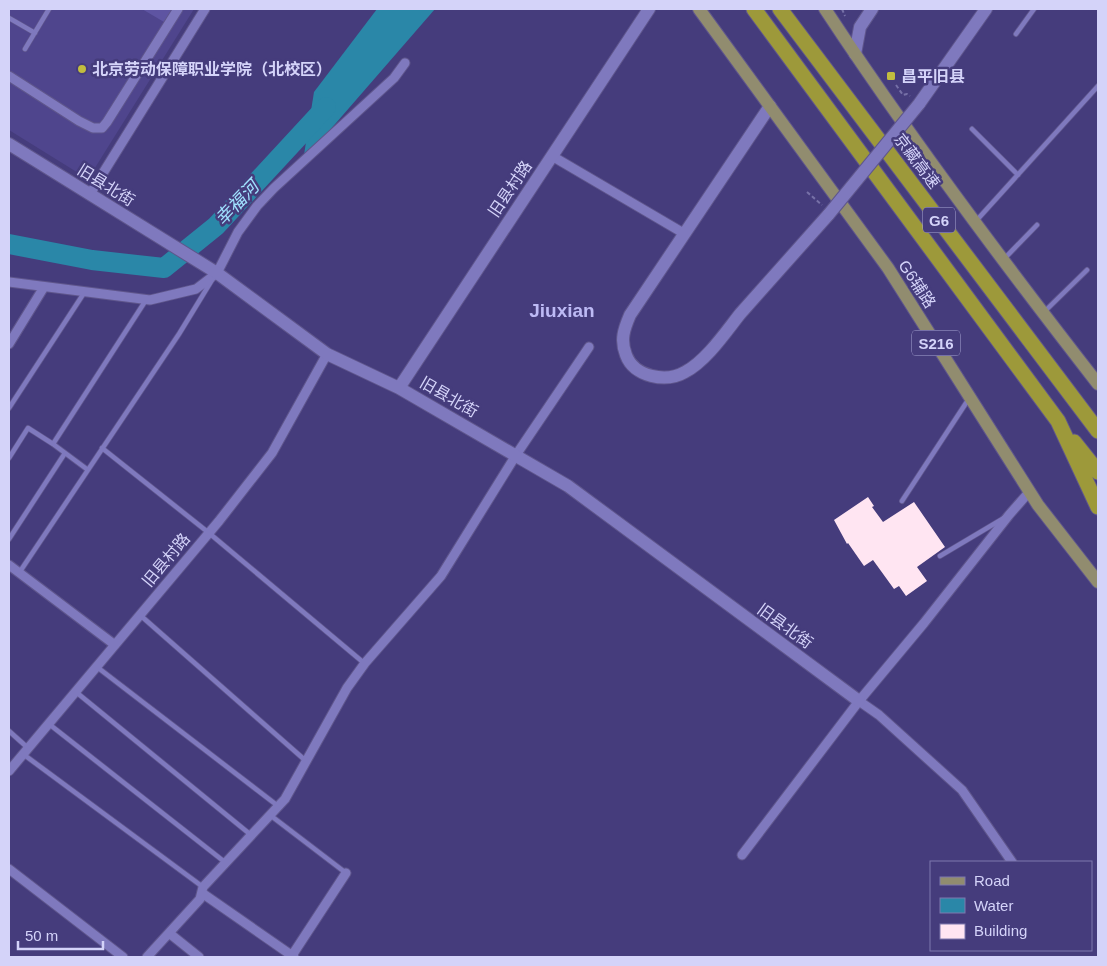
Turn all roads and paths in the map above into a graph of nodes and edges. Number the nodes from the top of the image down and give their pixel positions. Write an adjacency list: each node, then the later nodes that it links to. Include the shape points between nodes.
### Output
1 (49, 9): 13 (lane)
2 (178, 9): 18 (street, via 102,128 79,122)
3 (205, 9): 28 (street)
4 (648, 9): 25 (street, 旧县村路)
5 (699, 9): 22 (main road, G6辅路 / S216)
6 (754, 9): 48 (highway)
7 (780, 9): 49 (highway, 京藏高速 / G6)
8 (825, 9): 16 (main road)
9 (872, 9): 16 (street, via 860,27)
10 (986, 9): 21 (street)
11 (1034, 9): 14 (lane)
12 (9, 18): 13 (lane)
13 (34, 33): 15 (lane)
14 (1016, 34)
15 (25, 49)
16 (855, 54): 30 (main road)
17 (405, 63): 35 (street, via 394,78 257,206 238,232)
18 (9, 76)
19 (896, 85): 21 (path, via 903,95)
20 (1098, 86): 26 (lane)
21 (915, 100): 29 (street, bridge)
22 (770, 106): 32 (street); 46 (main road, G6辅路 / S216, via 888,268)
23 (972, 128): 26 (lane)
24 (9, 144): 28 (street, 旧县北街)
25 (552, 156): 32 (street); 45 (street, 旧县村路)
26 (1018, 175): 30 (lane)
27 (807, 192): 29 (path)
28 (90, 194): 35 (street, 旧县北街)
29 (828, 212): 32 (street, via 698,362 685,372 670,377 654,377 639,370 626,357 623,329)
30 (975, 222): 33 (main road)
31 (1038, 225): 33 (lane)
32 (685, 234)
33 (1004, 260): 40 (main road)
34 (1087, 270): 40 (lane)
35 (217, 273): 39 (street, via 196,289); 43 (street, 旧县北街); 51 (lane)
36 (9, 282): 37 (street)
37 (44, 286): 38 (street); 41 (street)
38 (85, 292): 39 (street); 47 (lane)
39 (147, 299): 50 (lane)
40 (1043, 313): 44 (main road)
41 (9, 344)
42 (589, 346): 53 (street)
43 (327, 354): 45 (street, 旧县北街); 61 (street, 旧县村路, via 272,453)
44 (1098, 384)
45 (399, 388): 53 (street, 旧县北街)
46 (970, 396): 57 (main road, G6辅路 / S216); 58 (lane)
47 (9, 408)
48 (1058, 421): 56 (highway); 59 (highway)
49 (1098, 431)
50 (54, 444): 52 (lane); 54 (lane, via 28,428)
51 (102, 448): 55 (lane); 61 (lane)
52 (65, 453): 55 (lane); 62 (lane)
53 (516, 455): 69 (street, via 441,576); 72 (street, 旧县北街, via 568,486)
54 (9, 458)
55 (88, 470): 65 (lane)
56 (1098, 472)
57 (1030, 492): 60 (street); 66 (main road, G6辅路 / S216)
58 (902, 501)
59 (1098, 507)
60 (1008, 515): 63 (lane); 72 (street)
61 (210, 533): 67 (street, 旧县村路); 69 (lane)
62 (9, 538)
63 (940, 556)
64 (9, 565): 65 (street)
65 (19, 573): 68 (street)
66 (1098, 582)
67 (140, 615): 68 (street, 旧县村路); 76 (lane)
68 (115, 645): 70 (street, 旧县村路)
69 (365, 663): 76 (street, via 347,688)
70 (97, 666): 71 (street, 旧县村路); 78 (lane)
71 (76, 692): 73 (street, 旧县村路); 80 (lane)
72 (859, 700): 81 (street); 82 (street, via 962,790)
73 (49, 724): 75 (street, 旧县村路); 83 (lane)
74 (9, 731): 75 (lane)
75 (26, 751): 77 (street, 旧县村路); 86 (lane)
76 (306, 761): 78 (street, via 285,800)
77 (9, 772)
78 (278, 806): 79 (street)
79 (270, 815): 80 (street); 85 (lane)
80 (252, 835): 83 (street)
81 (742, 855)
82 (1011, 861)
83 (226, 863): 86 (street)
84 (9, 869): 88 (street)
85 (346, 873): 91 (street)
86 (202, 890): 87 (street, via 200,899); 91 (street)
87 (169, 933): 89 (street); 90 (street)
88 (123, 957)
89 (147, 957)
90 (198, 957)
91 (292, 957)

